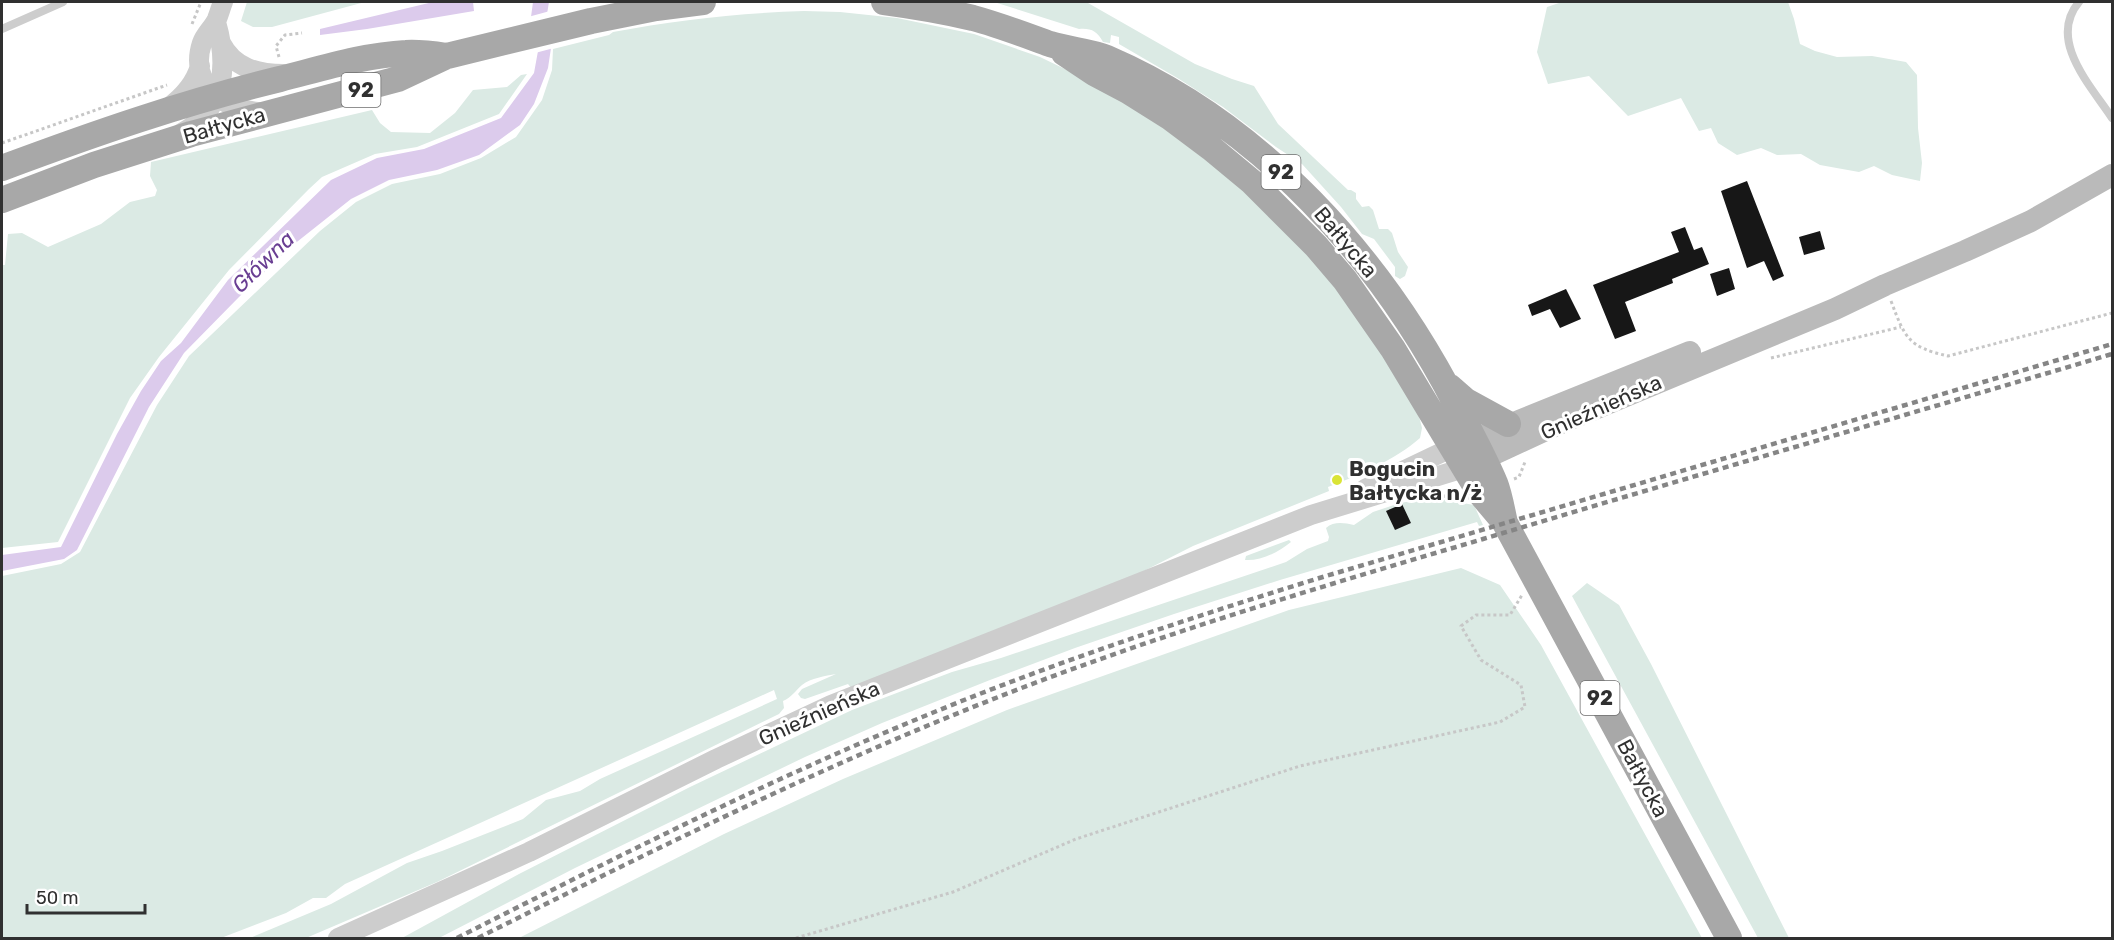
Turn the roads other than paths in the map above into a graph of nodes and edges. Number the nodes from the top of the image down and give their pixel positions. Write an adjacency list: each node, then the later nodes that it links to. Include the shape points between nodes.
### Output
1 (63, 2): 7 (lane)
2 (223, 2): 6 (street)
3 (703, 2): 9 (main road, Bałtycka / 92, via 625,14)
4 (884, 2): 8 (main road, Bałtycka / 92, via 974,19)
5 (2079, 2): 15 (lane, via 2067,36 2070,52)
6 (217, 29): 10 (street, via 208,29); 11 (street, via 227,54 240,66 269,74); 12 (street, via 223,74)
7 (2, 30)
8 (1051, 44): 21 (main road, Bałtycka / 92, via 1105,57 1138,73 1202,110 1257,152 1310,199 1350,243 1395,302); 23 (main road, Bałtycka / 92, via 1171,118 1280,209 1316,246 1368,312)
9 (447, 56): 11 (main road, Bałtycka / 92, via 392,54); 13 (main road, Bałtycka / 92, via 398,79)
10 (200, 66): 12 (street); 14 (street, via 183,96)
11 (302, 73): 12 (main road, Bałtycka / 92)
12 (216, 96): 13 (street, via 245,110); 14 (main road, Bałtycka / 92); 16 (street, via 192,126)
13 (271, 112): 16 (main road, Bałtycka / 92)
14 (154, 114): 17 (main road, Bałtycka / 92)
15 (2112, 118)
16 (163, 143): 19 (main road, Bałtycka / 92)
17 (2, 168)
18 (2112, 175): 20 (main road, Gnieźnieńska, via 2031,221)
19 (2, 200)
20 (1885, 285): 22 (main road, Gnieźnieńska, via 1780,316); 23 (main road, Gnieźnieńska, via 1563,422)
21 (1444, 381): 22 (main road, via 1466,401); 23 (main road, Bałtycka / 92)
22 (1508, 424): 23 (main road, Gnieźnieńska)
23 (1468, 454): 24 (street, Gnieźnieńska, via 1344,497 1311,515 831,705 529,852); 25 (main road, Bałtycka / 92, via 1483,498 1505,523)
24 (338, 939)
25 (1729, 939)

